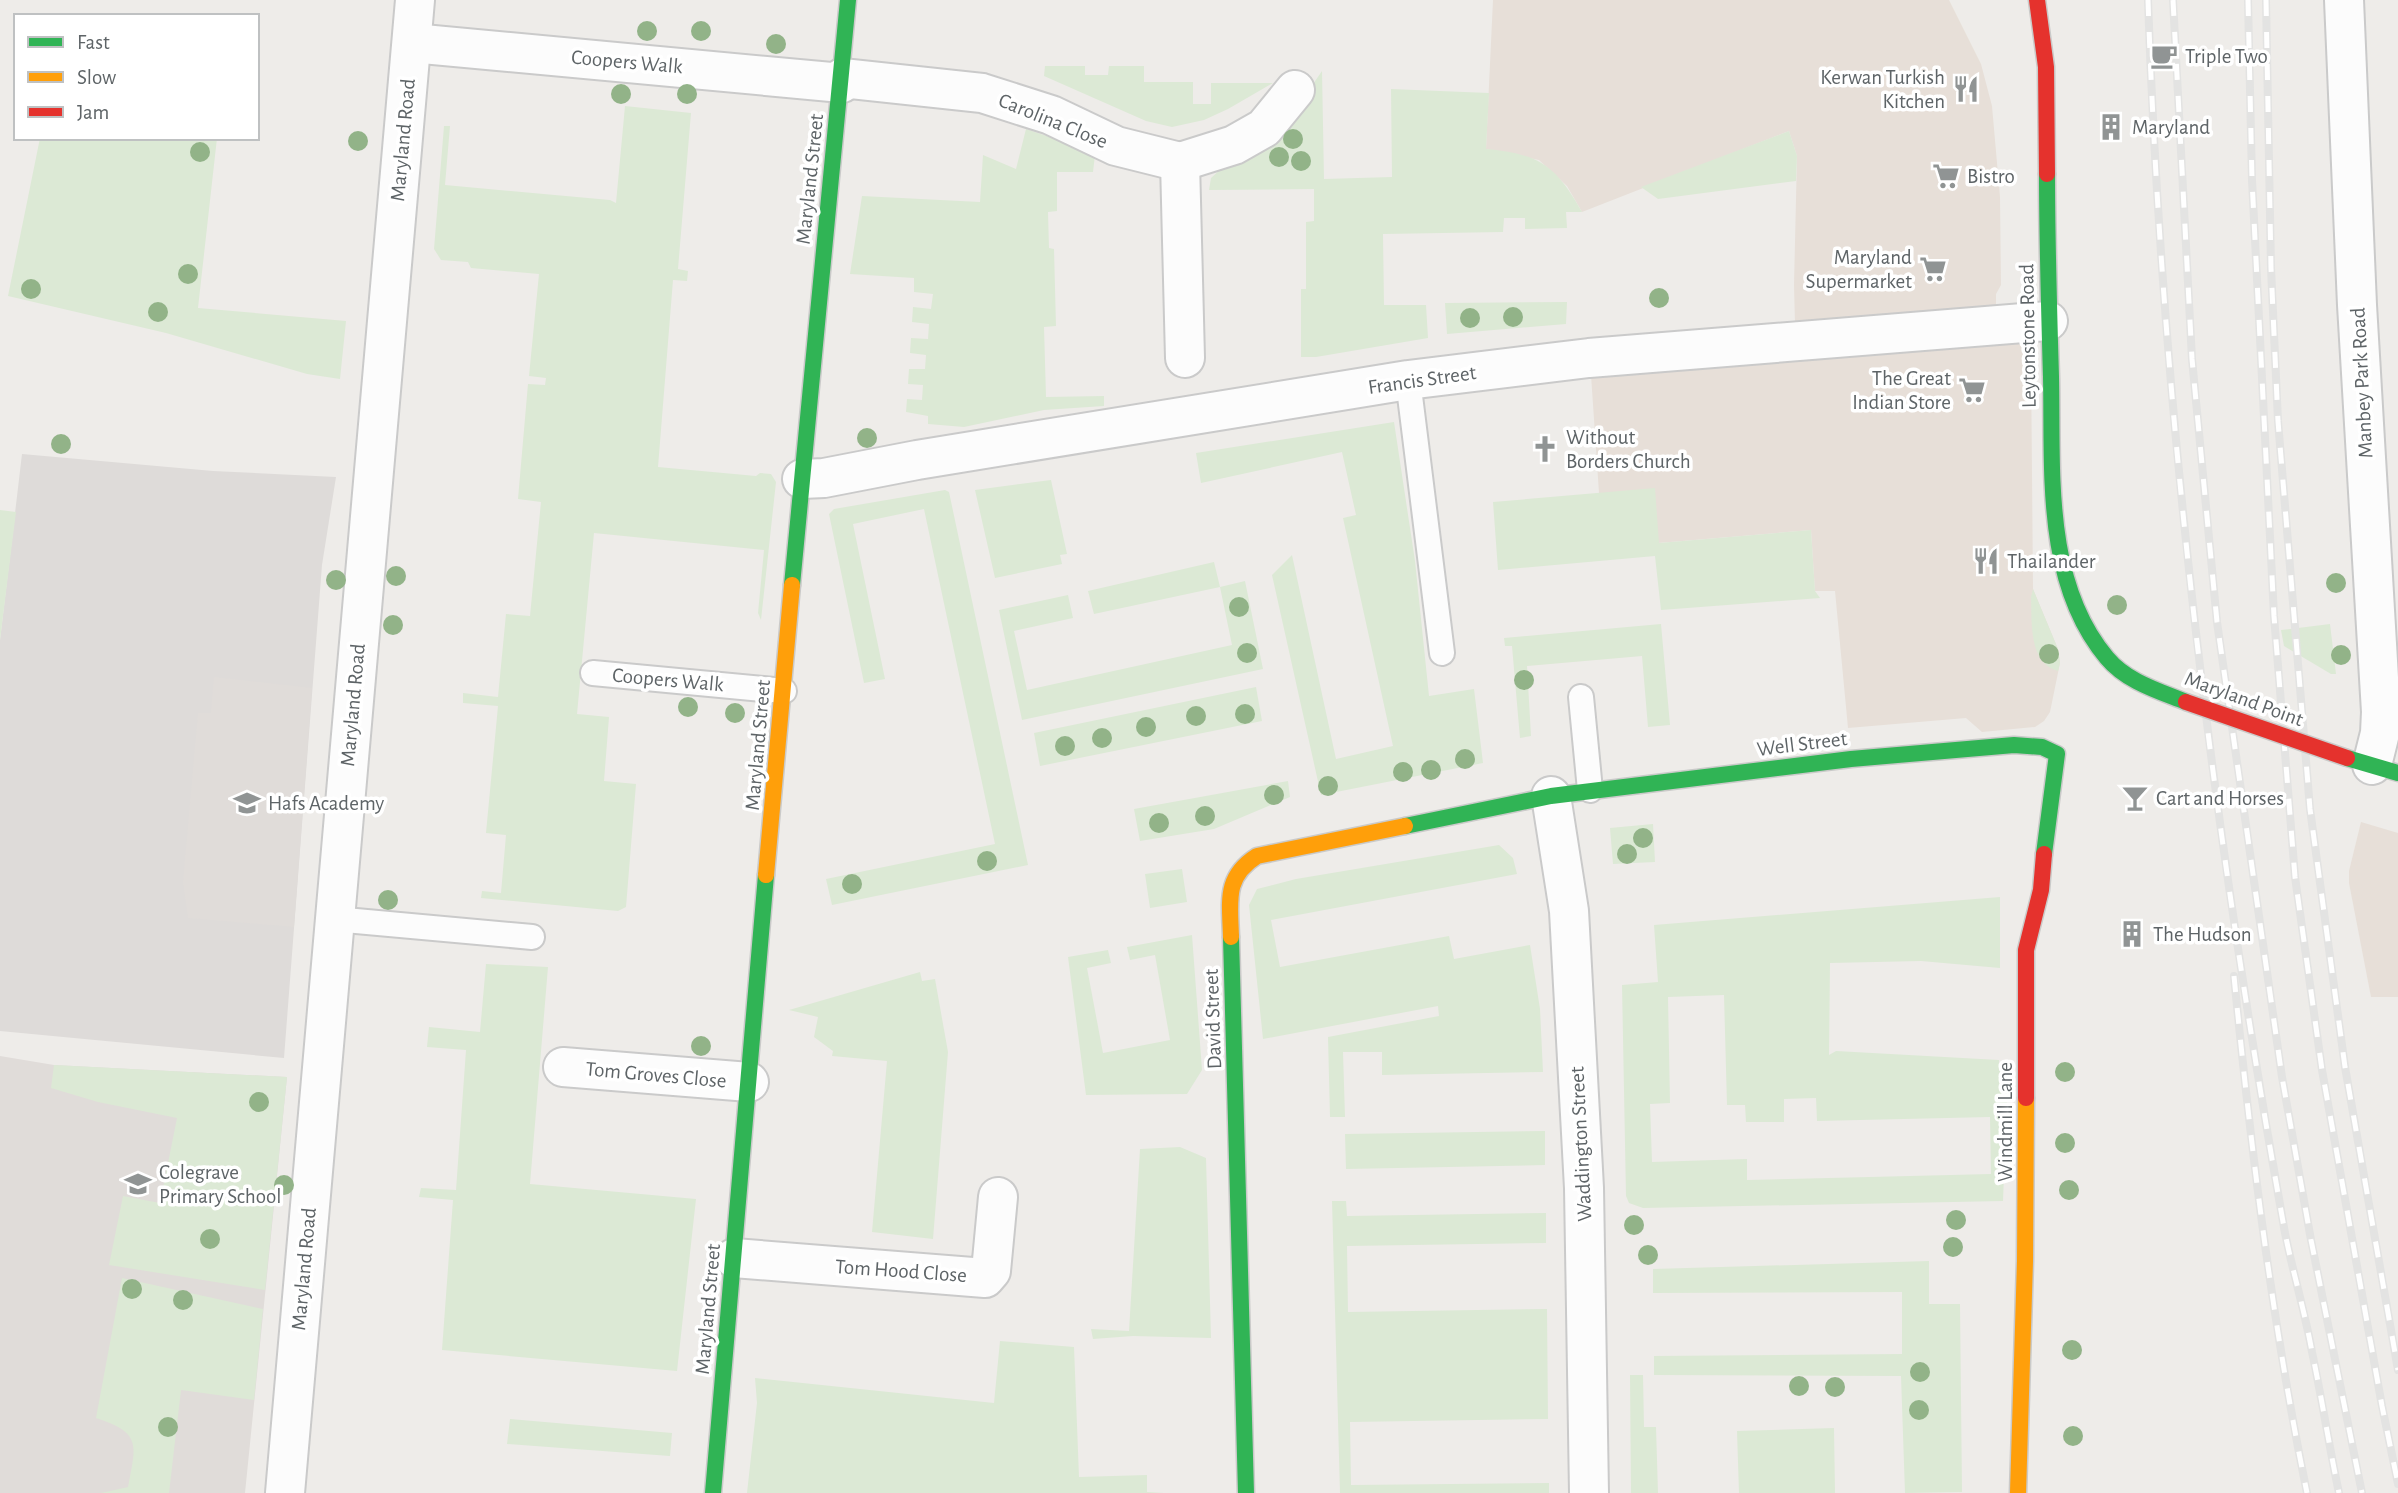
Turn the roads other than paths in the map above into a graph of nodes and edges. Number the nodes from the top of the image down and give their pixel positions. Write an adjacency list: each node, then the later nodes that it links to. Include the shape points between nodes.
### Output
1 (415, 0): 5 (street, Maryland Road)
2 (848, 0): 6 (street, Maryland Street)
3 (2037, 0): 9 (street, Leytonstone Road, via 2046,46)
4 (2343, 0): 19 (street, Manbey Park Road, via 2381,712)
5 (412, 43): 6 (street, Coopers Walk); 22 (street, Maryland Road)
6 (842, 80): 8 (street, Carolina Close, via 982,93 1051,116 1116,146); 12 (street, Maryland Street)
7 (1295, 90): 8 (street, via 1264,128 1234,145)
8 (1180, 162): 10 (street)
9 (2048, 321): 11 (street, Francis Street, via 1589,358); 14 (street, Leytonstone Road, via 2054,503 2064,568 2078,611)
10 (1185, 358)
11 (1408, 380): 12 (street, Francis Street); 13 (lane)
12 (802, 479): 16 (street, Maryland Street)
13 (1442, 653)
14 (2109, 660): 19 (street, Maryland Point, bridge, via 2186,702)
15 (593, 673): 16 (lane, Coopers Walk)
16 (784, 691): 25 (street, Maryland Street)
17 (1581, 697): 20 (lane)
18 (2057, 754): 20 (street, Well Street, via 2042,747 2014,745); 32 (street, Windmill Lane, via 2041,891 2026,950 2025,1261)
19 (2372, 765)
20 (1590, 790): 21 (street, Well Street)
21 (1551, 796): 30 (street, David Street, via 1257,856 1237,873 1230,903); 31 (street, Waddington Street, via 1569,911 1584,1188)
22 (334, 919): 23 (lane); 28 (street, Maryland Road)
23 (532, 937)
24 (563, 1067): 25 (street, Tom Groves Close)
25 (749, 1082): 27 (street, Maryland Street)
26 (998, 1197): 27 (street, Tom Hood Close, via 991,1271 985,1278)
27 (734, 1258): 29 (street, Maryland Street)
28 (285, 1493)
29 (713, 1493)
30 (1246, 1493)
31 (1589, 1493)
32 (2018, 1493)

